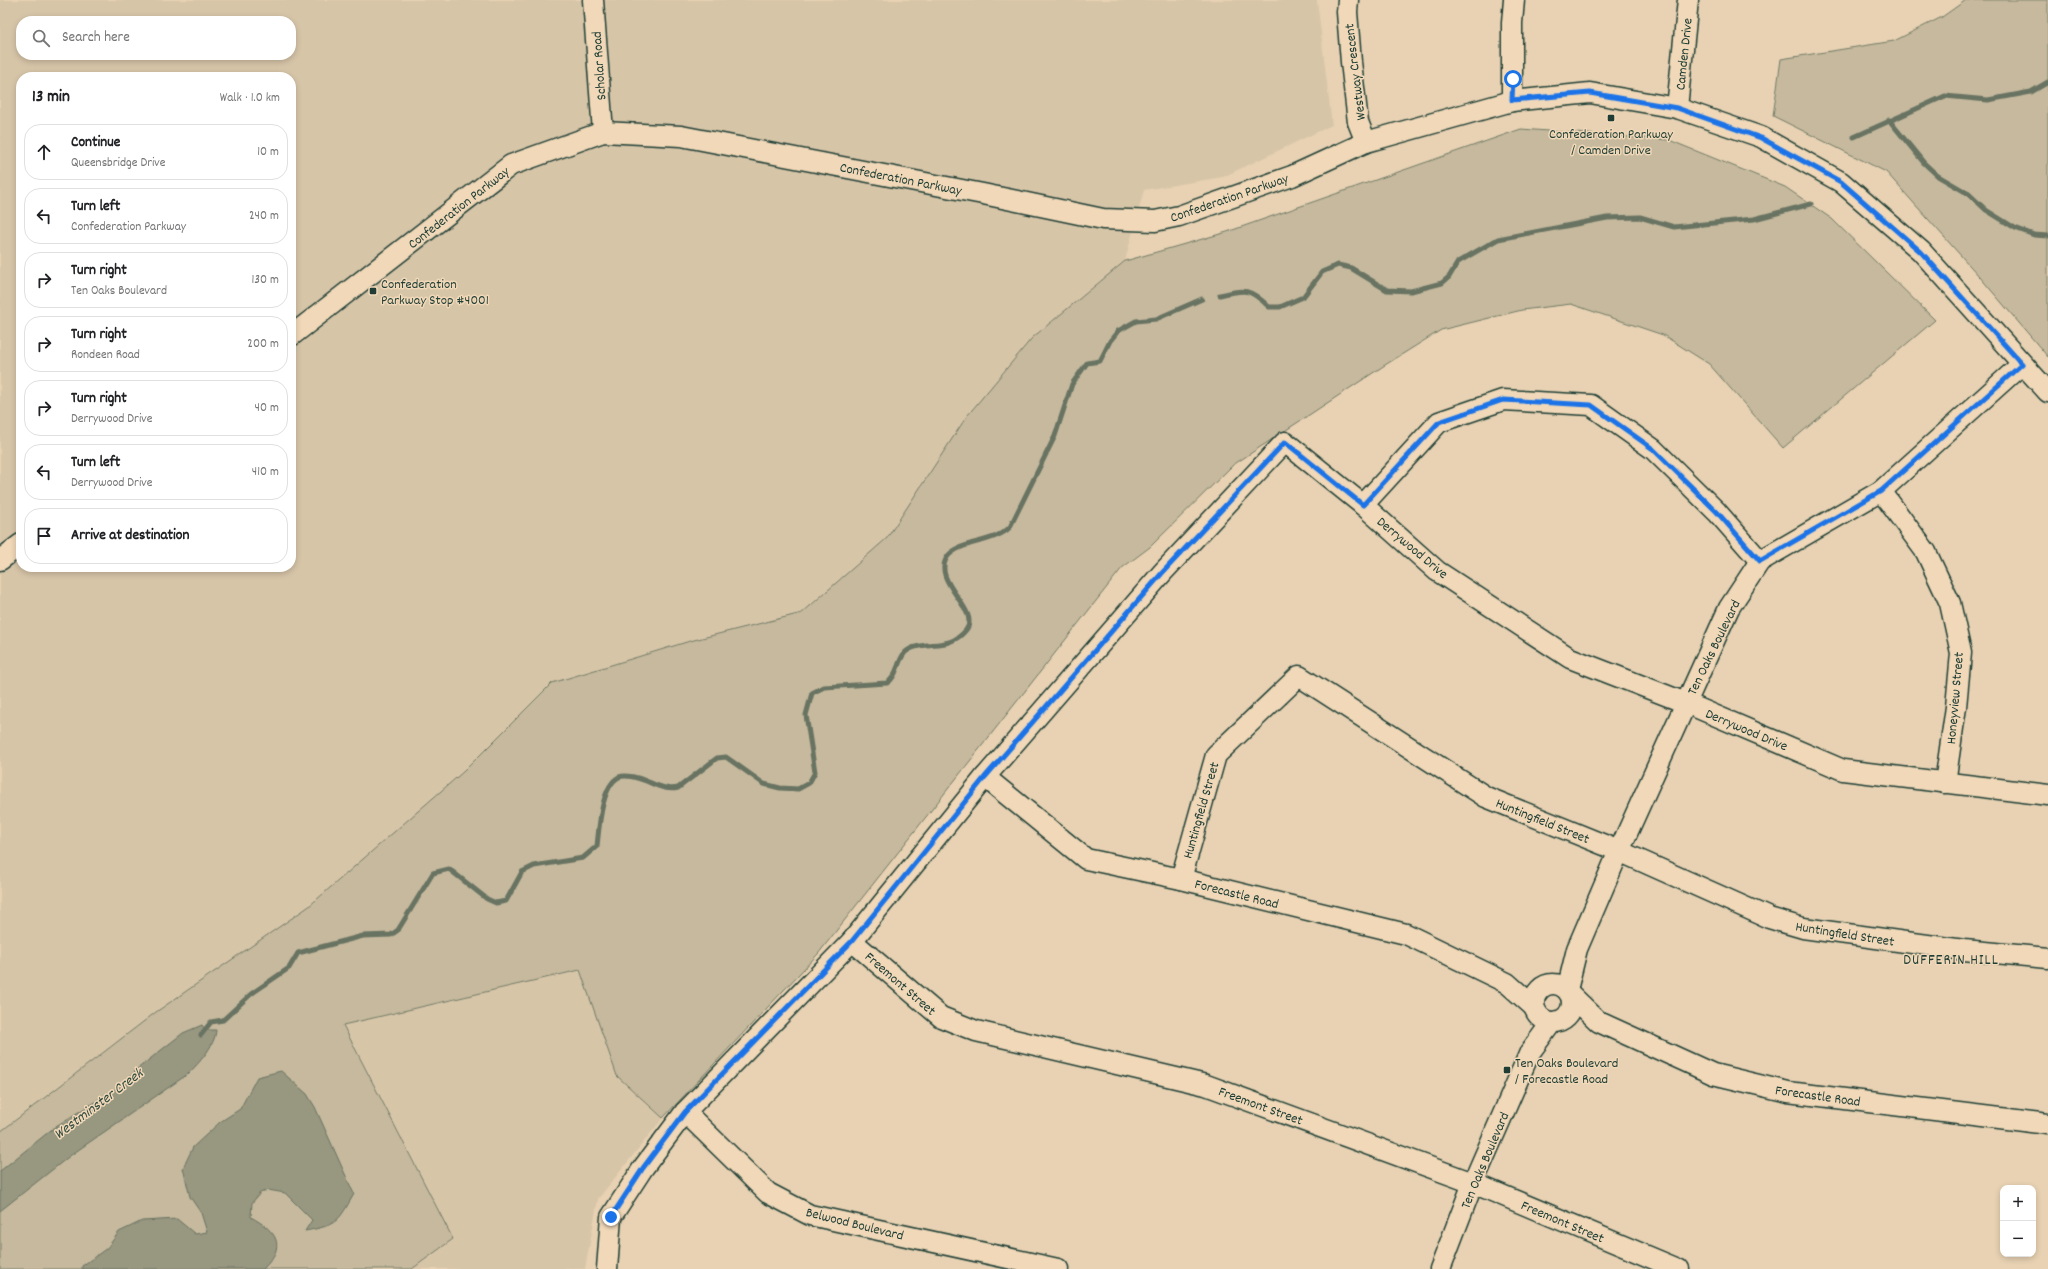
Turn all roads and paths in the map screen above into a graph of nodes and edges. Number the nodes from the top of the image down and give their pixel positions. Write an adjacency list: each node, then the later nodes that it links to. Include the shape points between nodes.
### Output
1 (593, 0): 7 (street, Scholar Road)
2 (1348, 0): 8 (street, Westway Crescent, via 1350,55 1358,122)
3 (1514, 0): 5 (street)
4 (1688, 0): 6 (street, Camden Drive)
5 (1512, 100): 6 (street, Confederation Parkway, via 1590,93); 8 (street, Confederation Parkway)
6 (1677, 108): 10 (street, Confederation Parkway, via 1761,138 1841,182 1921,252)
7 (603, 132): 8 (street, Confederation Parkway, via 681,136 1103,219 1155,221 1179,216 1292,176); 9 (street, Confederation Parkway, via 512,165)
8 (1366, 142)
9 (296, 332)
10 (2022, 364): 11 (street, Confederation Parkway); 12 (street, Ten Oaks Boulevard)
11 (2048, 392)
12 (1881, 491): 16 (street, Ten Oaks Boulevard); 19 (street, Honeyview Street, via 1926,552 1950,603 1961,653 1956,707)
13 (1363, 505): 16 (street, via 1439,422 1503,400 1591,405 1653,449 1717,512); 17 (street, Derrywood Drive, via 1437,571 1570,658); 18 (street, Derrywood Drive, via 1285,442 1163,572)
14 (16, 548): 15 (street)
15 (0, 560)
16 (1760, 561): 17 (street, Ten Oaks Boulevard, via 1729,608)
17 (1686, 703): 19 (street, Derrywood Drive, via 1843,770); 21 (street, Ten Oaks Boulevard)
18 (985, 777): 22 (street, Forecastle Road, via 1086,860); 23 (street, Derrywood Drive)
19 (1944, 782): 20 (street, Derrywood Drive)
20 (2048, 795)
21 (1619, 851): 22 (street, Huntingfield Street, via 1486,797 1299,676 1216,755); 24 (street, Huntingfield Street, via 1769,918 1803,928 1964,950); 26 (street, Ten Oaks Boulevard, via 1576,949 1561,973)
22 (1181, 879): 25 (street, Forecastle Road, via 1406,934)
23 (852, 941): 29 (street, Derrywood Drive); 31 (street, Freemont Street, via 941,1017 976,1031 1206,1085)
24 (2048, 958)
25 (1507, 983): 26 (street, Forecastle Road); 27 (street, Forecastle Road)
26 (1558, 988): 27 (street, Ten Oaks Boulevard, via 1536,994); 27 (street, via 1572,1001 1569,1013); 28 (street, Forecastle Road)
27 (1545, 1016): 28 (street, Forecastle Road); 31 (street, Ten Oaks Boulevard)
28 (1599, 1022): 30 (street, Forecastle Road, via 1713,1074 1788,1092)
29 (685, 1112): 32 (street, Derrywood Drive, via 643,1168 611,1217); 33 (street, Belwood Boulevard, via 768,1193 810,1215)
30 (2048, 1124)
31 (1473, 1183): 34 (street, Ten Oaks Boulevard); 35 (street, Freemont Street)
32 (607, 1269)
33 (1058, 1269)
34 (1440, 1269)
35 (1678, 1269)

